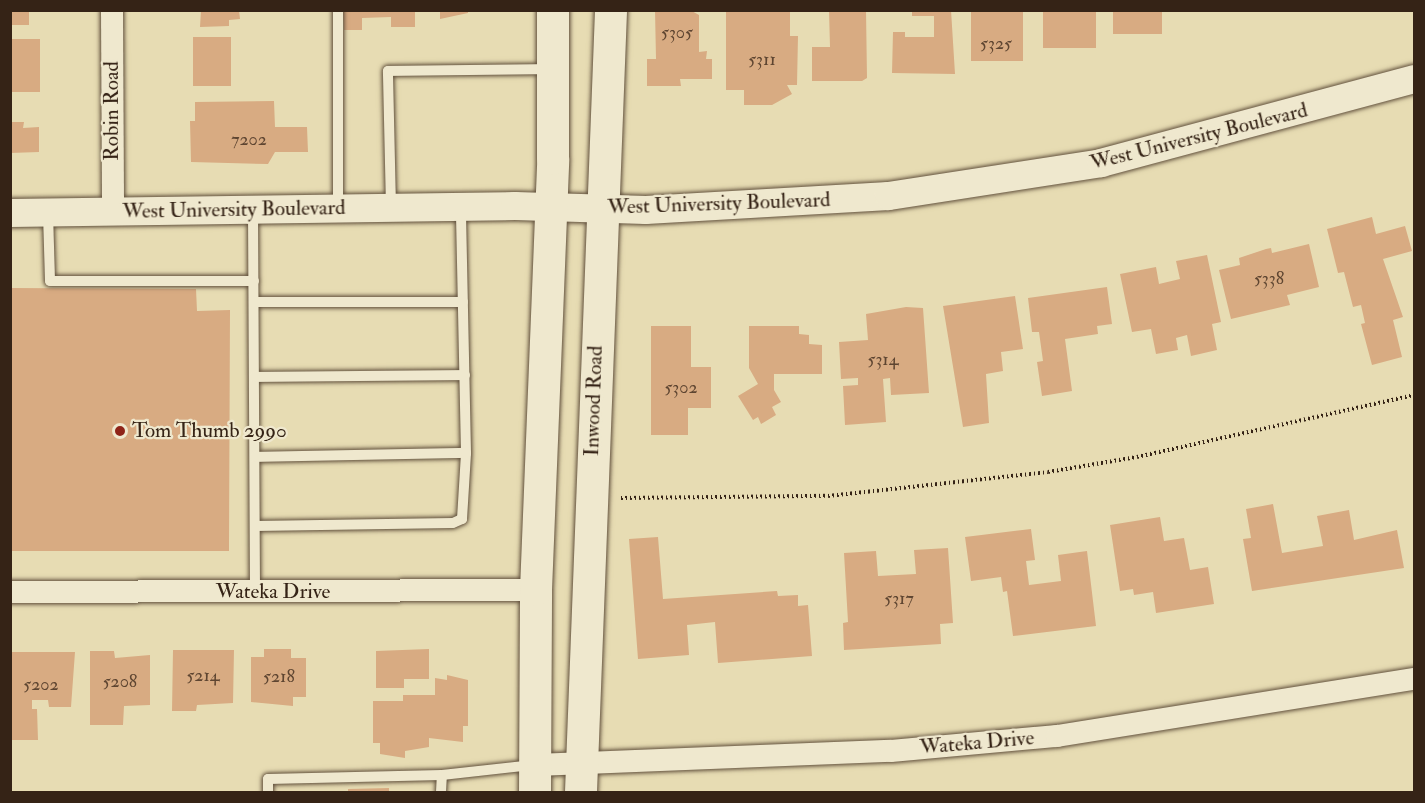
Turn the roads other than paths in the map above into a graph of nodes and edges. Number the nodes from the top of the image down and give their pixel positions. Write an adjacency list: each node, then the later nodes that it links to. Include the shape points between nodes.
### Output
1 (112, 10): 14 (street, Robin Road)
2 (338, 10): 10 (lane)
3 (553, 10): 5 (main road)
4 (611, 10): 11 (main road, Inwood Road)
5 (553, 69): 8 (main road); 9 (lane, via 388,71)
6 (1414, 79): 11 (street, West University Boulevard, via 1101,163 1001,180 889,196 787,204)
7 (461, 206): 8 (street, West University Boulevard); 9 (street, West University Boulevard); 18 (lane)
8 (550, 207): 11 (street, West University Boulevard); 25 (main road)
9 (391, 208): 10 (street, West University Boulevard)
10 (338, 209): 12 (street, West University Boulevard)
11 (603, 209): 24 (main road, Inwood Road)
12 (253, 210): 14 (street, West University Boulevard); 16 (lane)
13 (48, 212): 14 (street, West University Boulevard); 15 (street, West University Boulevard); 16 (lane, via 50,281)
14 (113, 212)
15 (10, 213)
16 (254, 281): 17 (lane)
17 (254, 302): 18 (lane); 20 (lane)
18 (463, 302): 19 (lane)
19 (465, 375): 20 (lane); 21 (lane)
20 (254, 377): 22 (lane)
21 (466, 453): 22 (lane); 23 (lane, via 465,511 462,519 453,523)
22 (255, 457): 23 (lane)
23 (255, 526): 27 (lane)
24 (588, 589): 25 (main road); 30 (main road, Inwood Road)
25 (536, 590): 27 (street, Wateka Drive); 31 (main road)
26 (10, 592): 27 (street, Wateka Drive)
27 (255, 592)
28 (1414, 679): 30 (street, Wateka Drive, via 1057,736)
29 (442, 775): 31 (lane); 32 (lane, via 268,779); 33 (lane)
30 (581, 778): 31 (street, Wateka Drive)
31 (535, 779)
32 (268, 792)
33 (441, 792)

